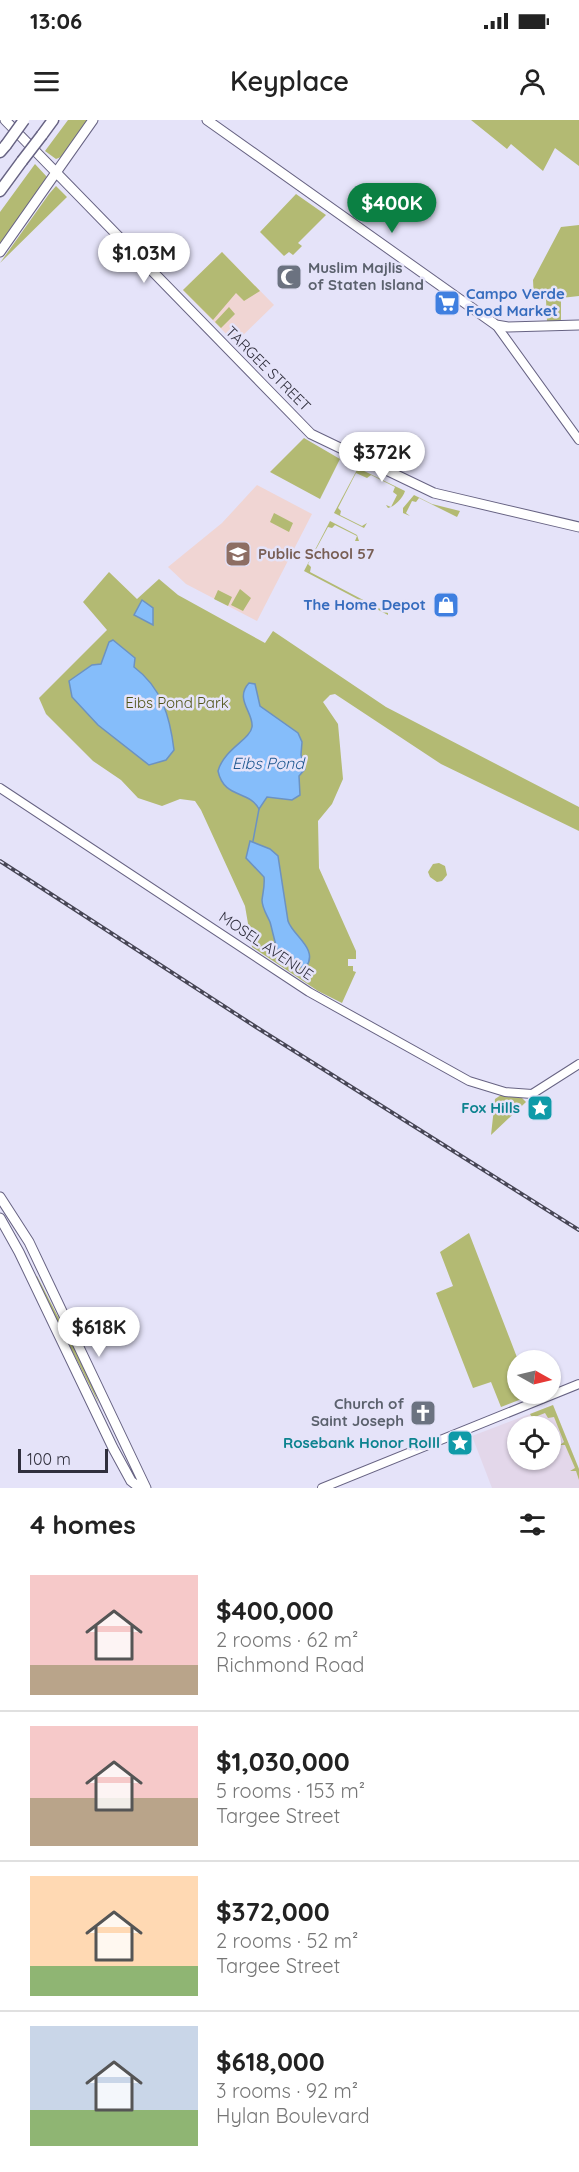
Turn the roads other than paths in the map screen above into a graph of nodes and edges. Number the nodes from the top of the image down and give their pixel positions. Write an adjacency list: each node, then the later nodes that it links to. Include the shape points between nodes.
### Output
1 (5, 120): 7 (main road, TARGEE STREET)
2 (24, 120): 6 (highway, bridge)
3 (53, 120): 8 (highway, bridge)
4 (93, 120): 7 (main road)
5 (207, 120): 10 (main road)
6 (3, 148)
7 (56, 173): 9 (main road); 13 (main road, TARGEE STREET, via 311,434 434,493)
8 (0, 191)
9 (0, 252)
10 (496, 325): 11 (main road); 12 (street)
11 (579, 325)
12 (579, 440)
13 (579, 527)
14 (0, 788): 15 (street, MOSEL AVENUE, via 313,994 470,1081 506,1092 532,1094)
15 (579, 1064)
16 (0, 1197): 19 (main road, via 28,1242)
17 (0, 1218): 19 (main road, via 113,1448 131,1481)
18 (579, 1384): 20 (street)
19 (143, 1487)
20 (322, 1488)

